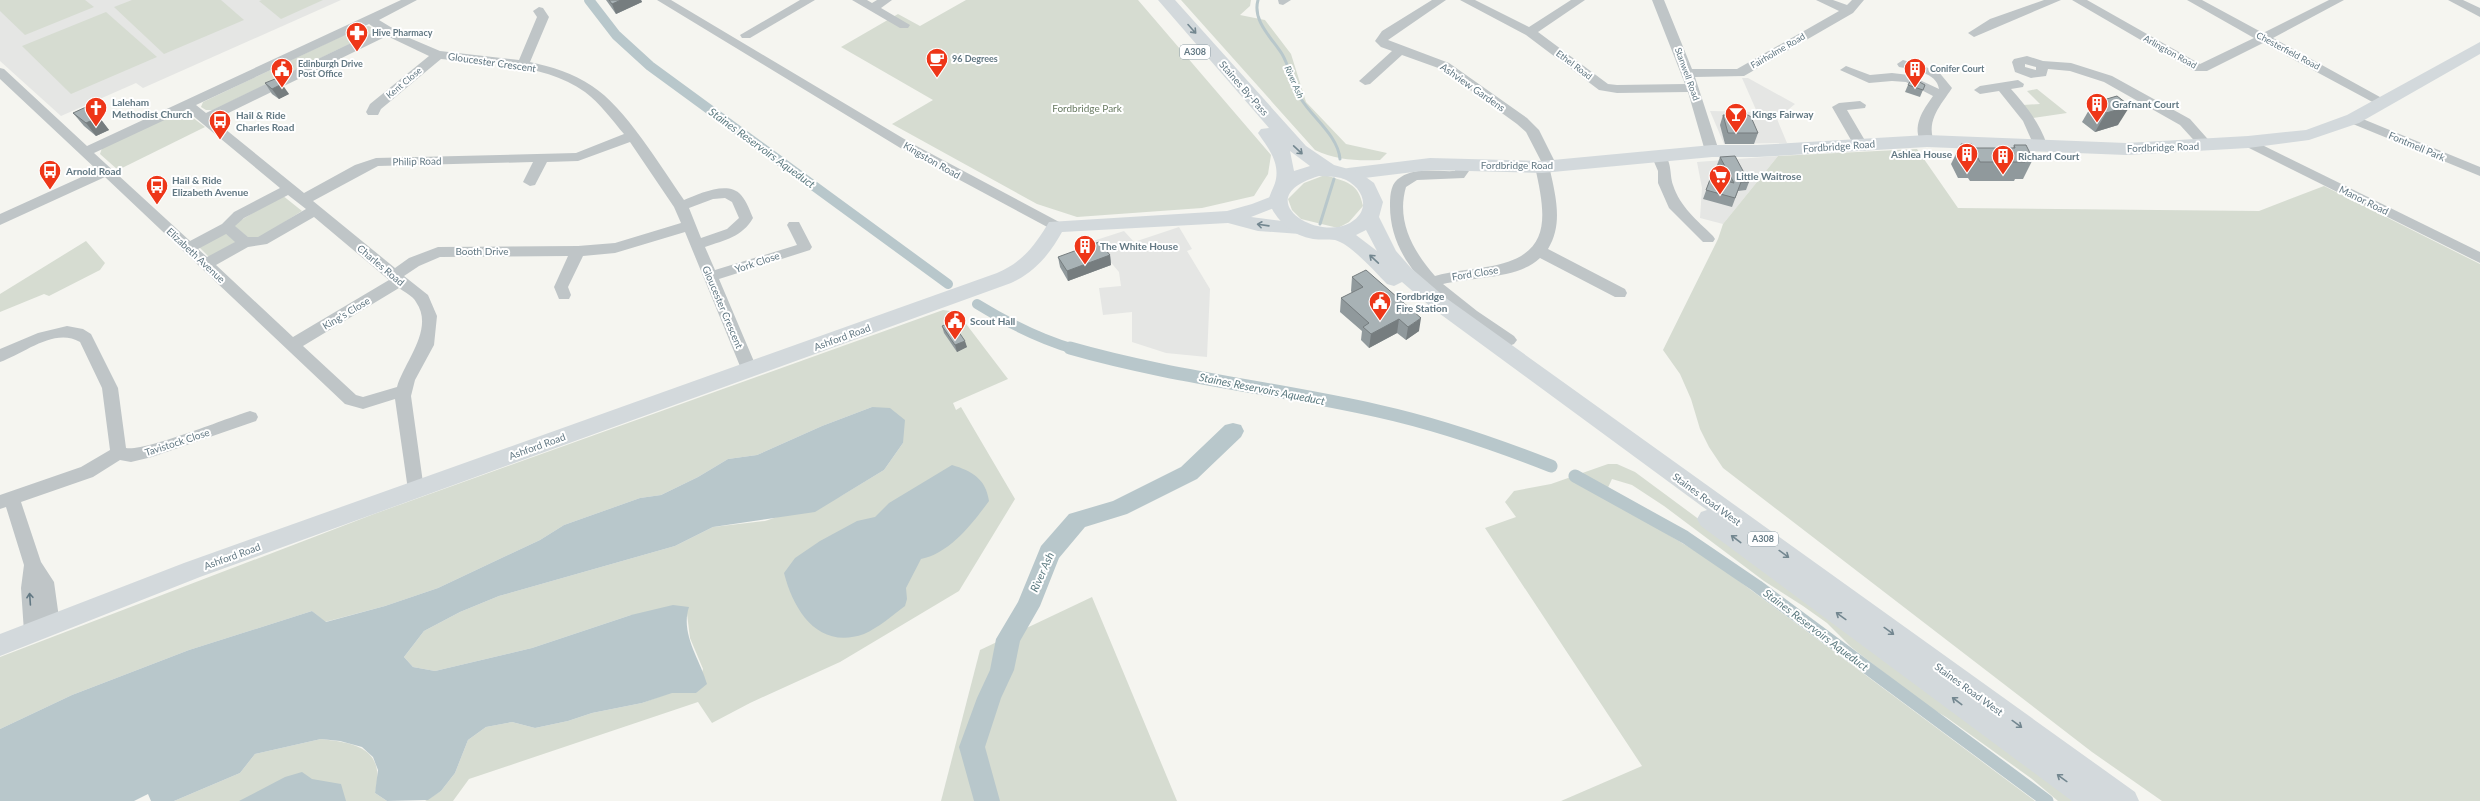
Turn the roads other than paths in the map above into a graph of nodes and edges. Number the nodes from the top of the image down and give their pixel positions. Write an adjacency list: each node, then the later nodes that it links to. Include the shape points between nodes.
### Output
1 (411, 0): 23 (street)
2 (663, 0): 80 (street, Kingston Road, via 949,170 1024,212)
3 (809, 0): 28 (street)
4 (858, 0): 19 (street)
5 (886, 0): 19 (street)
6 (1150, 0): 70 (highway, Staines By-Pass / A308, via 1278,145 1285,162)
7 (1166, 0): 63 (highway, Staines By-Pass / A308, one-way to 63, via 1298,150)
8 (1440, 0): 31 (street, Ashview Gardens, via 1386,34 1381,41)
9 (1466, 0): 27 (street, Ethel Road)
10 (1579, 0): 27 (street)
11 (1658, 0): 38 (street, Stanwell Road)
12 (1822, 0): 20 (street)
13 (1858, 0): 20 (street, Fairholme Road)
14 (2055, 0): 25 (street)
15 (2078, 0): 29 (street, Arlington Road, via 2198,68 2203,68)
16 (2193, 0): 29 (street, Chesterfield Road)
17 (2338, 0): 29 (street)
18 (2454, 0): 22 (street)
19 (872, 8): 24 (street)
20 (1849, 10): 38 (street, Fairholme Road, via 1740,73)
21 (539, 11): 33 (street, via 543,17 528,57)
22 (2480, 12)
23 (370, 19): 26 (street, Gloucester Crescent); 46 (street)
24 (904, 25)
25 (1974, 28)
26 (387, 31): 32 (street, Gloucester Crescent, via 408,44); 49 (street)
27 (1530, 32): 42 (street, Ethel Road, via 1604,87)
28 (746, 35)
29 (2264, 38): 45 (street, Chesterfield Road)
30 (2479, 48): 45 (main road, Fordbridge Road)
31 (1401, 49): 39 (street); 62 (street, Ashview Gardens, via 1445,66 1522,121 1532,130)
32 (438, 54): 33 (street, Gloucester Crescent); 48 (street, Kent Close, via 375,107)
33 (522, 64): 51 (street, Gloucester Crescent, via 548,70 589,88)
34 (1903, 64): 44 (street, via 1920,66 1943,80 1946,88)
35 (2042, 66): 56 (street, via 2071,67 2108,79 2185,122)
36 (1846, 70): 44 (street, via 1869,79 1909,79)
37 (0, 72): 57 (street, Elizabeth Avenue)
38 (1688, 73): 42 (street, Stanwell Road)
39 (1365, 81)
40 (2018, 84): 41 (street)
41 (2002, 87): 43 (street); 55 (street, via 2014,100)
42 (1693, 88): 58 (street, Stanwell Road)
43 (1980, 90)
44 (1941, 95): 52 (street, via 1926,115)
45 (2383, 102): 50 (main road, Fordbridge Road)
46 (187, 104): 49 (street, Charles Road); 57 (street)
47 (1860, 105): 54 (street, via 1834,107)
48 (373, 112)
49 (205, 119): 69 (street, Charles Road)
50 (2353, 119): 53 (main road, Fordbridge Road, via 2309,135); 66 (street, Fontmell Park)
51 (633, 136): 60 (street, Philip Road, via 578,157); 73 (street, Gloucester Crescent)
52 (1927, 141): 54 (main road, Fordbridge Road); 55 (main road, Fordbridge Road)
53 (2248, 142): 56 (main road, Fordbridge Road); 90 (street, Manor Road)
54 (1860, 144): 58 (main road, Fordbridge Road, via 1757,151)
55 (2040, 145): 56 (main road, Fordbridge Road, via 2126,149)
56 (2206, 145)
57 (87, 151): 65 (street, Elizabeth Avenue)
58 (1712, 151): 59 (main road, Fordbridge Road)
59 (1660, 157): 62 (main road, Fordbridge Road); 84 (street, via 1665,171 1665,183 1676,208)
60 (541, 160): 68 (street); 72 (street, Philip Road, via 376,162 360,168)
61 (1462, 165): 62 (main road, Fordbridge Road); 64 (main road, Fordbridge Road, via 1430,164); 94 (street, Ford Close, via 1459,175 1415,177 1405,180 1399,186 1395,218 1408,251)
62 (1546, 166): 89 (street, Ford Close, via 1552,209 1551,231)
63 (1328, 170): 67 (highway); 70 (highway, via 1303,174)
64 (1394, 170): 67 (main road, Fordbridge Road); 71 (main road)
65 (107, 171): 77 (street); 87 (street, Elizabeth Avenue)
66 (2480, 172)
67 (1348, 174): 71 (highway, via 1362,181)
68 (530, 182)
69 (288, 189): 72 (street, Charles Road); 81 (street, via 239,215)
70 (1281, 192): 75 (main road, Kingston Road, via 1258,209); 82 (highway, via 1280,210 1285,218)
71 (1374, 196): 76 (highway, via 1375,203)
72 (303, 200): 74 (street, Charles Road)
73 (681, 206): 79 (street, Gloucester Crescent); 86 (street, via 714,194 730,194 736,197 746,218 734,232)
74 (315, 210): 85 (street, via 262,241); 93 (street, Charles Road)
75 (1227, 217): 80 (main road, Kingston Road); 82 (main road, Kingston Road, one-way to 75, via 1258,225)
76 (1370, 218): 83 (highway, via 1355,229); 109 (highway, Staines Road West / A308, one-way to 109, via 1388,254 1404,273 1439,303)
77 (0, 220)
78 (794, 225): 92 (street, York Close, via 807,251)
79 (689, 226): 86 (street, Gloucester Crescent); 88 (street, Booth Drive, via 615,248)
80 (1056, 226): 100 (main road, Ashford Road, via 1034,260 1022,271)
81 (228, 227): 85 (street); 87 (street)
82 (1300, 228): 83 (highway, via 1315,233)
83 (1337, 234): 108 (highway, Staines Road West / A308, one-way to 83, via 1446,325 1358,245)
84 (1707, 235)
85 (245, 242): 91 (street)
86 (698, 244): 92 (street, Gloucester Crescent)
87 (188, 248): 91 (street, Elizabeth Avenue)
88 (578, 251): 93 (street, Booth Drive, via 438,252 427,255); 96 (street, via 561,288)
89 (1539, 251): 94 (street, Ford Close, via 1521,262 1496,271 1446,277); 95 (street)
90 (2480, 258)
91 (206, 264): 98 (street, Elizabeth Avenue)
92 (710, 277): 100 (street, Gloucester Crescent)
93 (396, 279): 98 (street, King's Close); 101 (street, Charles Road, via 423,299 429,316 426,346 407,380)
94 (1431, 282): 97 (street, Ford Close)
95 (1620, 293)
96 (564, 295)
97 (1508, 340)
98 (292, 345): 101 (street, Elizabeth Avenue, via 351,400 363,403)
99 (0, 356): 103 (street, via 48,335 65,331 79,332 86,338 110,388)
100 (750, 371): 104 (main road, Ashford Road)
101 (404, 391): 104 (street, Charles Road)
102 (240, 417): 103 (street, Tavistock Close, via 152,451 131,456)
103 (118, 453): 105 (street, via 87,472)
104 (416, 490): 106 (main road, Ashford Road, via 192,570)
105 (6, 500): 106 (street, via 34,565 30,588)
106 (42, 629): 107 (main road, Ashford Road)
107 (0, 646)
108 (2094, 801)
109 (2125, 801)

